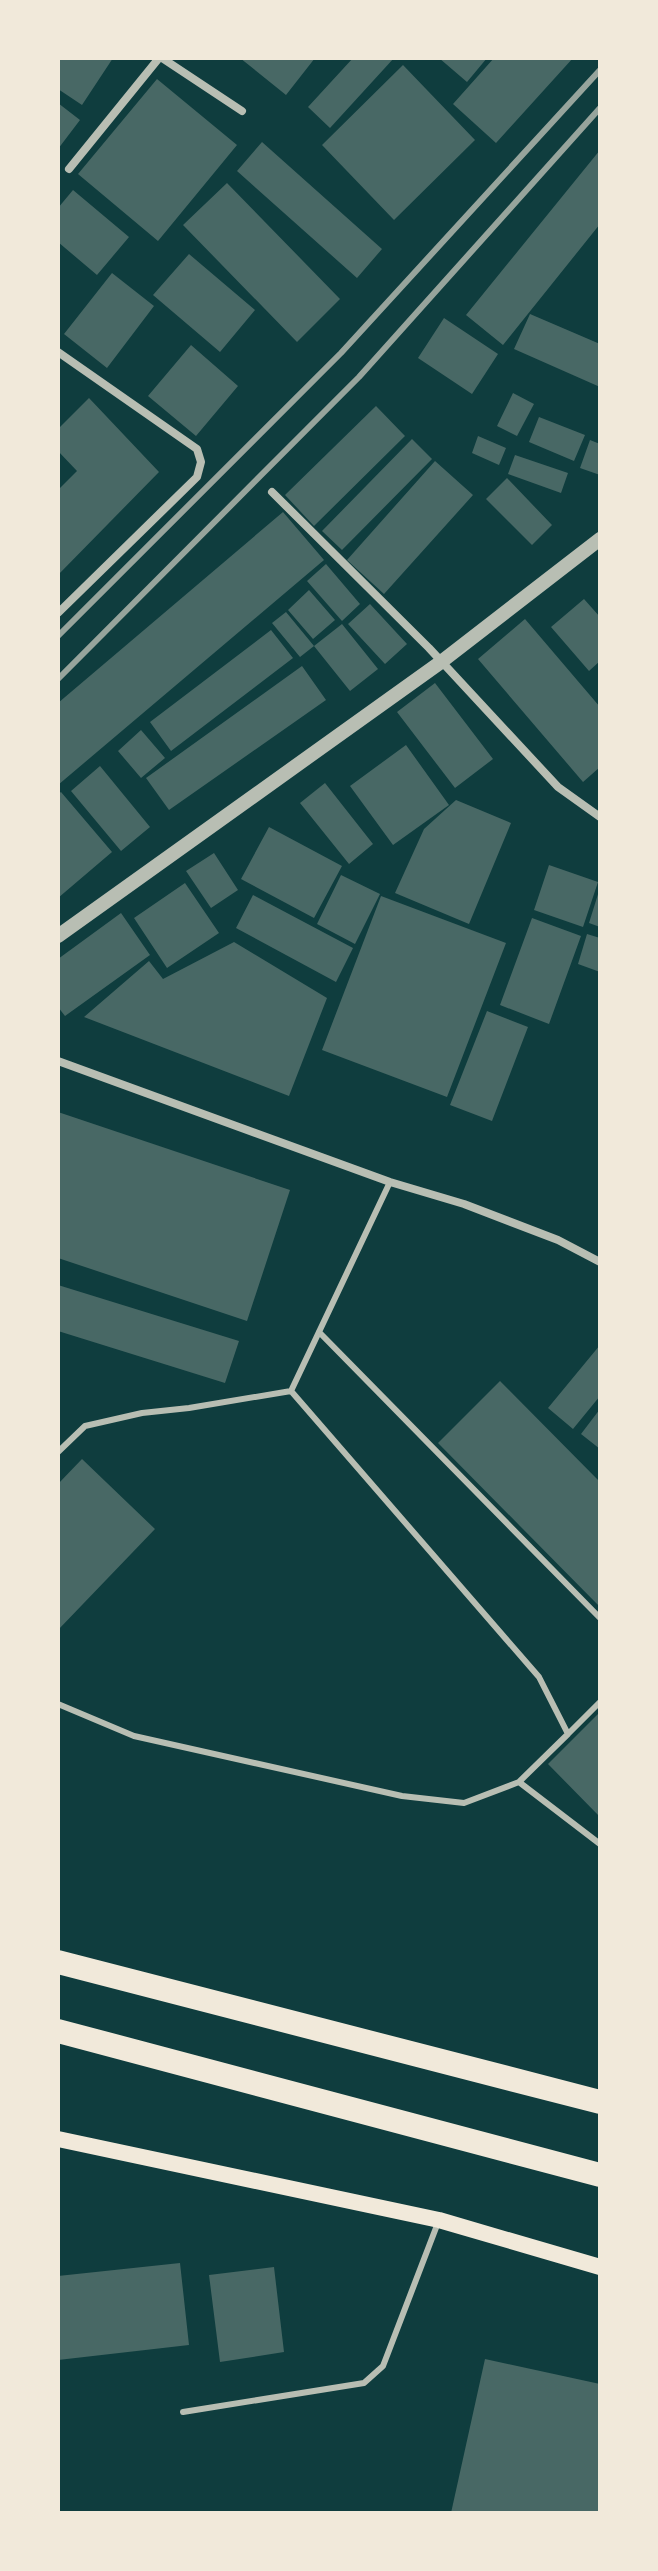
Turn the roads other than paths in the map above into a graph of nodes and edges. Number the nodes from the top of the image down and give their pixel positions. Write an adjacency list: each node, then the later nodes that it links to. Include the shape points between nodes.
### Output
1 (160, 58): 2 (street); 3 (street)
2 (242, 111)
3 (69, 169)
4 (58, 352): 7 (street, via 197,449 201,462 197,477)
5 (272, 492): 8 (street)
6 (600, 539): 8 (street)
7 (58, 613)
8 (441, 662): 9 (street, via 558,787); 10 (street)
9 (600, 817)
10 (58, 936)
11 (58, 1061): 12 (street)
12 (390, 1182): 13 (street, via 477,1209); 14 (lane)
13 (600, 1262)
14 (319, 1332): 15 (lane); 17 (lane)
15 (291, 1391): 16 (lane, via 85,1426); 20 (lane, via 539,1677)
16 (58, 1452)
17 (600, 1618)
18 (600, 1702): 20 (lane)
19 (58, 1704): 21 (lane, via 134,1736 402,1796 464,1803)
20 (568, 1734): 21 (lane)
21 (519, 1782): 22 (lane)
22 (600, 1844)
23 (58, 1962): 25 (highway)
24 (58, 2031): 27 (highway)
25 (600, 2102)
26 (58, 2139): 28 (main road)
27 (600, 2175)
28 (439, 2220): 29 (main road); 30 (lane, via 383,2366 364,2383)
29 (600, 2267)
30 (183, 2412)

